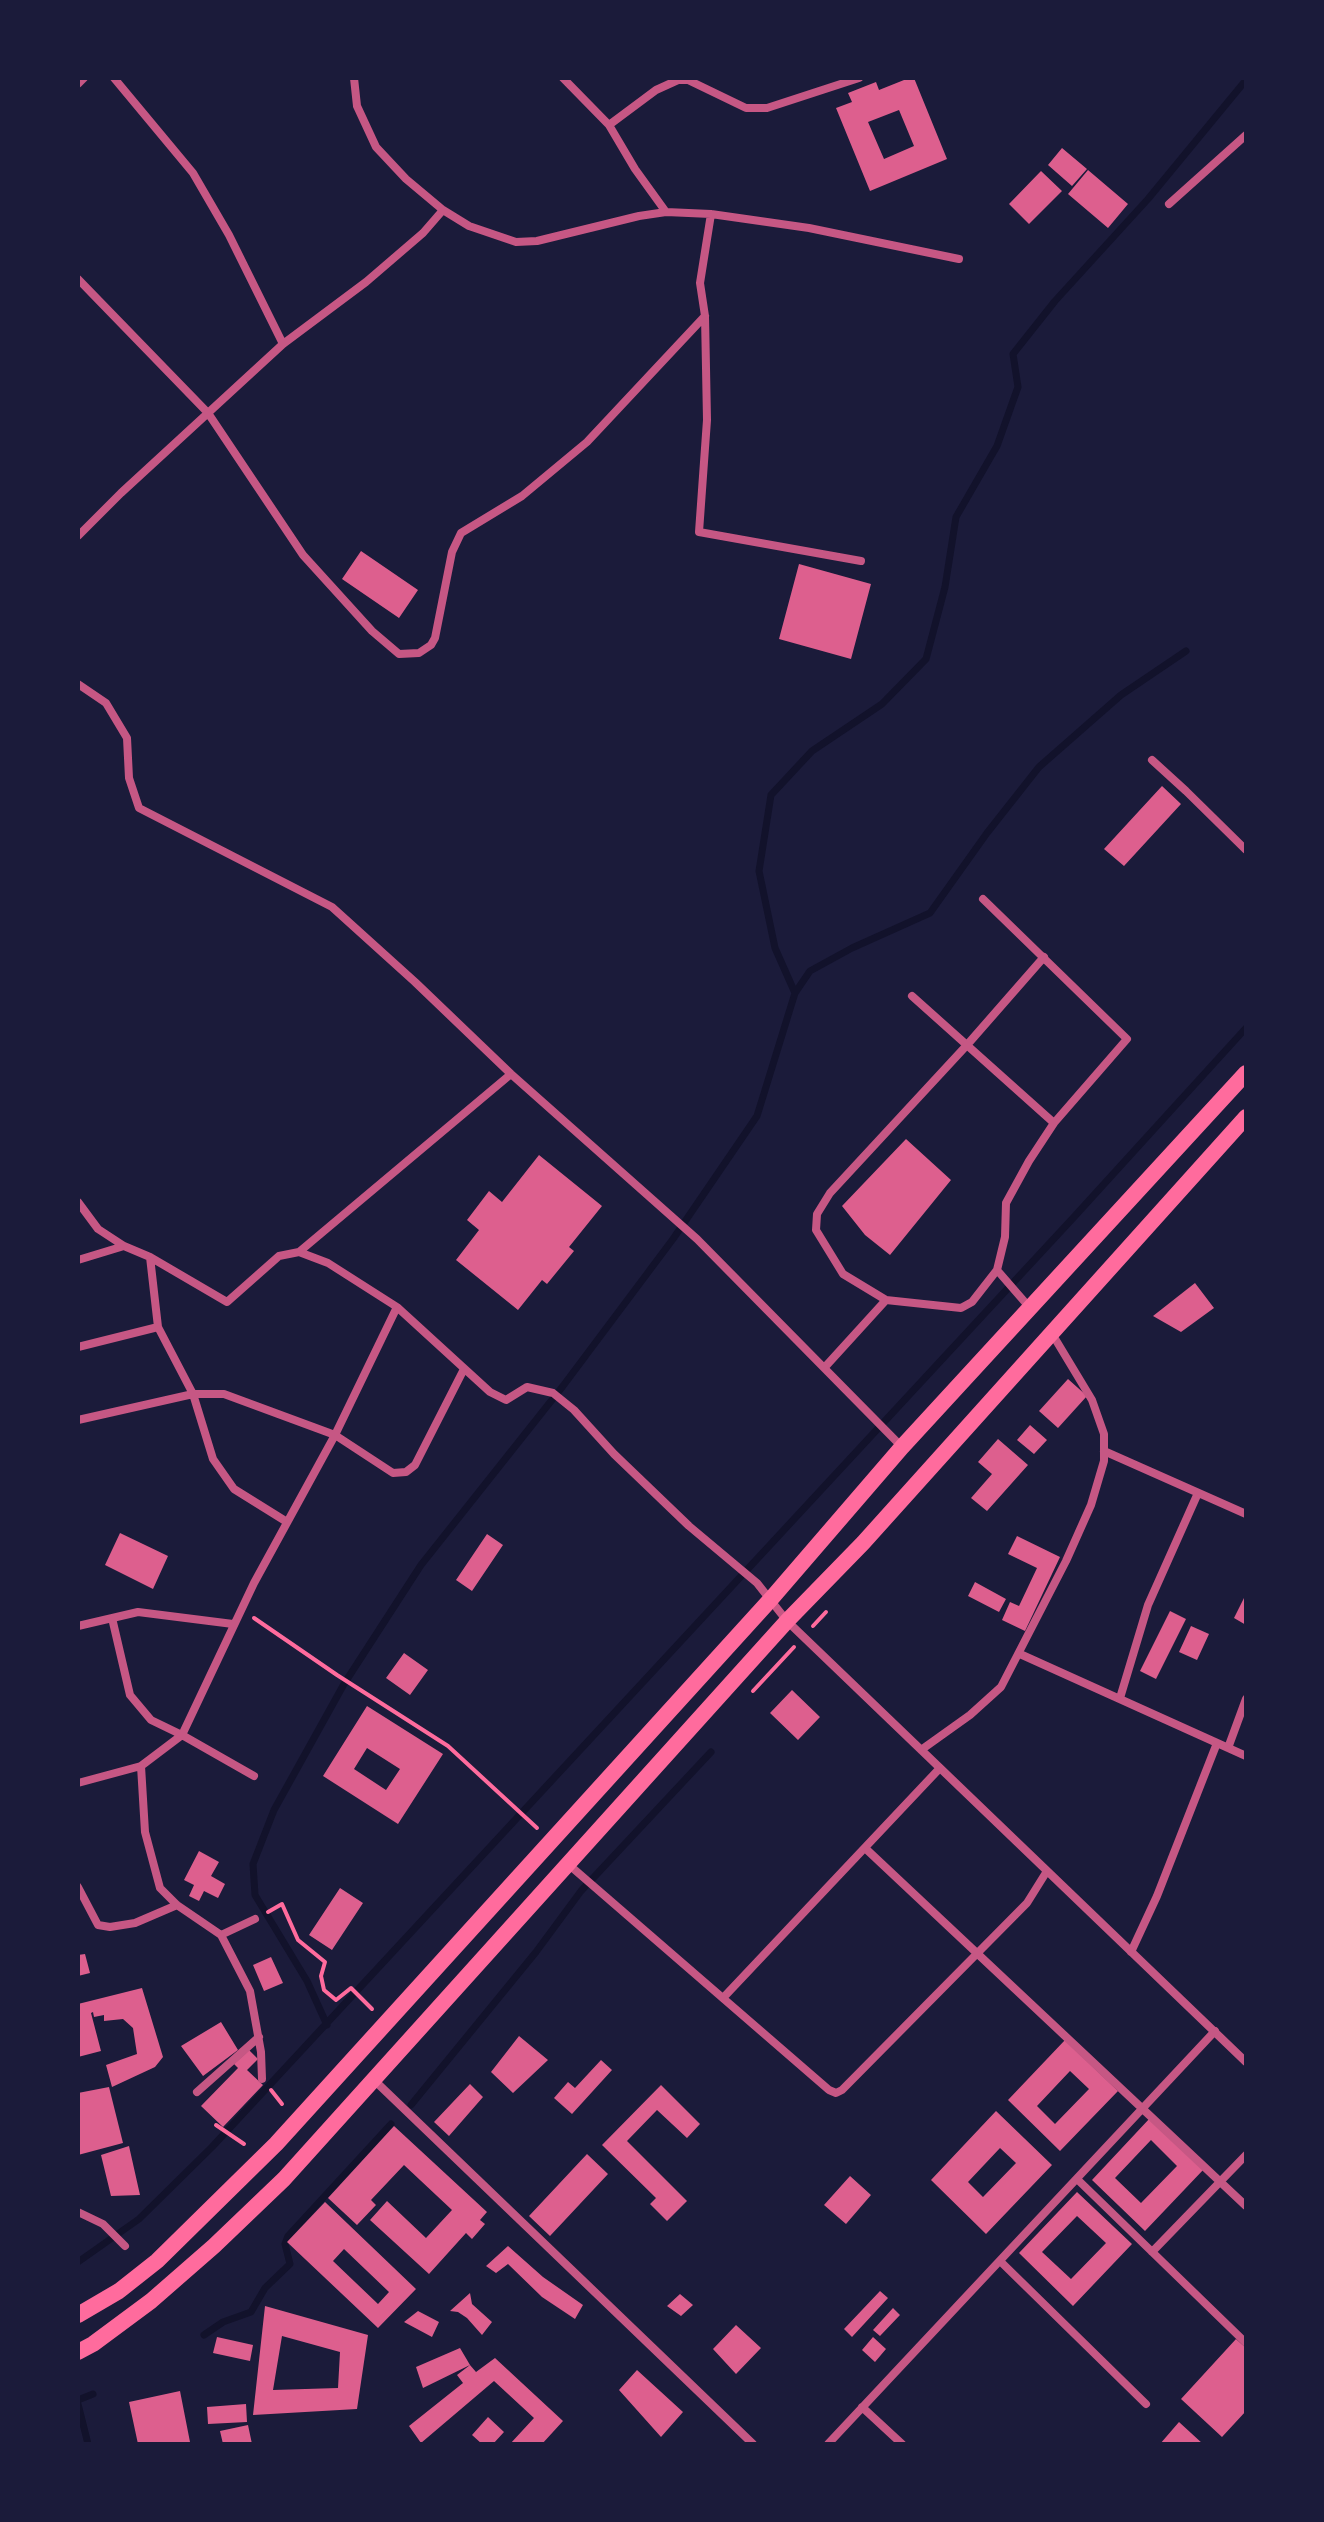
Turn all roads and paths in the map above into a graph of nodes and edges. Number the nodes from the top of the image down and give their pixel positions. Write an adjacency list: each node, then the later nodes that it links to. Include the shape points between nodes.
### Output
1 (84, 78): 6 (street)
2 (114, 78): 16 (street, via 193,173)
3 (354, 78): 10 (street, via 357,106 376,147)
4 (563, 78): 7 (street)
5 (859, 78): 7 (street, via 767,108 746,108 678,80)
6 (78, 84)
7 (609, 125): 11 (street)
8 (1246, 135): 9 (street)
9 (1169, 204)
10 (443, 210): 11 (street, via 469,226 516,242); 16 (street, via 366,282)
11 (666, 212): 12 (street)
12 (711, 214): 13 (street); 15 (street, via 700,283)
13 (959, 259)
14 (78, 279): 17 (street)
15 (705, 316): 17 (street, via 587,442 522,496 461,533 452,552 435,638 419,653 399,654 303,555); 19 (street, via 707,420 699,532)
16 (283, 344): 17 (street)
17 (208, 413): 18 (street)
18 (78, 536)
19 (861, 561)
20 (78, 684): 28 (street, via 106,703 127,738 129,778 139,808 332,907)
21 (1152, 760): 22 (street)
22 (1246, 850)
23 (983, 899): 24 (street)
24 (1044, 957): 26 (street); 30 (street, via 1127,1039)
25 (912, 996): 26 (street)
26 (967, 1045): 30 (street); 37 (street, via 830,1193 817,1214 816,1230 843,1274)
27 (1246, 1073): 39 (highway)
28 (511, 1074): 33 (street); 43 (street, via 667,1211)
29 (1246, 1117): 41 (highway)
30 (1054, 1123): 36 (street, via 1006,1203)
31 (78, 1202): 32 (street, via 98,1229)
32 (124, 1246): 34 (street); 35 (street)
33 (299, 1252): 34 (street, via 279,1256 227,1302); 38 (street, via 328,1263)
34 (150, 1257): 40 (street)
35 (78, 1260)
36 (997, 1270): 37 (street, via 961,1308); 39 (street)
37 (886, 1300): 43 (street)
38 (397, 1307): 44 (street); 47 (street)
39 (1031, 1309): 48 (highway)
40 (158, 1327): 42 (street); 45 (street)
41 (1051, 1332): 49 (street, via 1092,1400); 56 (highway)
42 (78, 1347)
43 (825, 1367): 48 (street)
44 (464, 1369): 47 (street, via 415,1465 406,1472 393,1473); 53 (street, via 506,1400 527,1387 553,1393)
45 (193, 1394): 46 (street); 47 (street, via 237,1397); 52 (street, via 213,1459 234,1489)
46 (78, 1420)
47 (335, 1435): 52 (street)
48 (902, 1447): 53 (highway)
49 (1104, 1451): 50 (street); 59 (street, via 1091,1505)
50 (1198, 1493): 51 (street); 60 (street, via 1148,1605)
51 (1246, 1514)
52 (287, 1522): 54 (street)
53 (771, 1599): 56 (street); 101 (highway, via 276,2144 157,2261)
54 (241, 1609): 57 (street); 71 (path, via 448,1746)
55 (112, 1618): 57 (street, via 138,1612); 58 (street); 62 (street, via 130,1695 151,1720)
56 (787, 1621): 65 (street); 73 (highway)
57 (233, 1624): 62 (street)
58 (78, 1626)
59 (1020, 1654): 60 (street); 65 (street, via 1001,1687)
60 (1120, 1698): 63 (street)
61 (1246, 1699): 64 (street)
62 (182, 1735): 67 (street); 69 (street)
63 (1217, 1743): 64 (street); 80 (street)
64 (1228, 1748): 66 (street)
65 (921, 1750): 68 (street)
66 (1246, 1756)
67 (141, 1766): 70 (street); 77 (street, via 145,1832 160,1888)
68 (940, 1768): 72 (street); 74 (street)
69 (254, 1776)
70 (78, 1783)
71 (537, 1828)
72 (865, 1848): 81 (street); 82 (street)
73 (567, 1864): 82 (street); 88 (highway)
74 (1047, 1871): 80 (street); 81 (street, via 1027,1903)
75 (78, 1887): 77 (street, via 98,1925 135,1923)
76 (282, 1904): 83 (path, via 298,1940 325,1962 324,1990 336,2000 351,1988)
77 (177, 1905): 79 (street)
78 (255, 1919): 79 (street)
79 (221, 1935): 85 (street, via 250,1991)
80 (1131, 1952): 84 (street)
81 (977, 1954): 82 (street, via 836,2093); 90 (street)
82 (723, 1998)
83 (372, 2009)
84 (1215, 2031): 86 (street); 90 (street)
85 (259, 2037): 87 (street); 89 (street)
86 (1246, 2062)
87 (262, 2079)
88 (374, 2080): 103 (highway, via 214,2246 151,2301); 106 (street)
89 (197, 2092)
90 (1143, 2109): 94 (street); 95 (street)
91 (216, 2125): 92 (path)
92 (244, 2144)
93 (1246, 2155): 95 (street)
94 (1077, 2179): 99 (street); 100 (street)
95 (1220, 2182): 96 (street); 99 (street)
96 (1246, 2206)
97 (78, 2212): 98 (street, via 103,2224)
98 (125, 2246)
99 (1152, 2252): 102 (street)
100 (1000, 2261): 104 (street); 105 (street)
101 (78, 2315)
102 (1246, 2343)
103 (78, 2352)
104 (1146, 2404)
105 (862, 2407): 107 (street); 108 (street)
106 (753, 2444)
107 (828, 2444)
108 (902, 2444)

